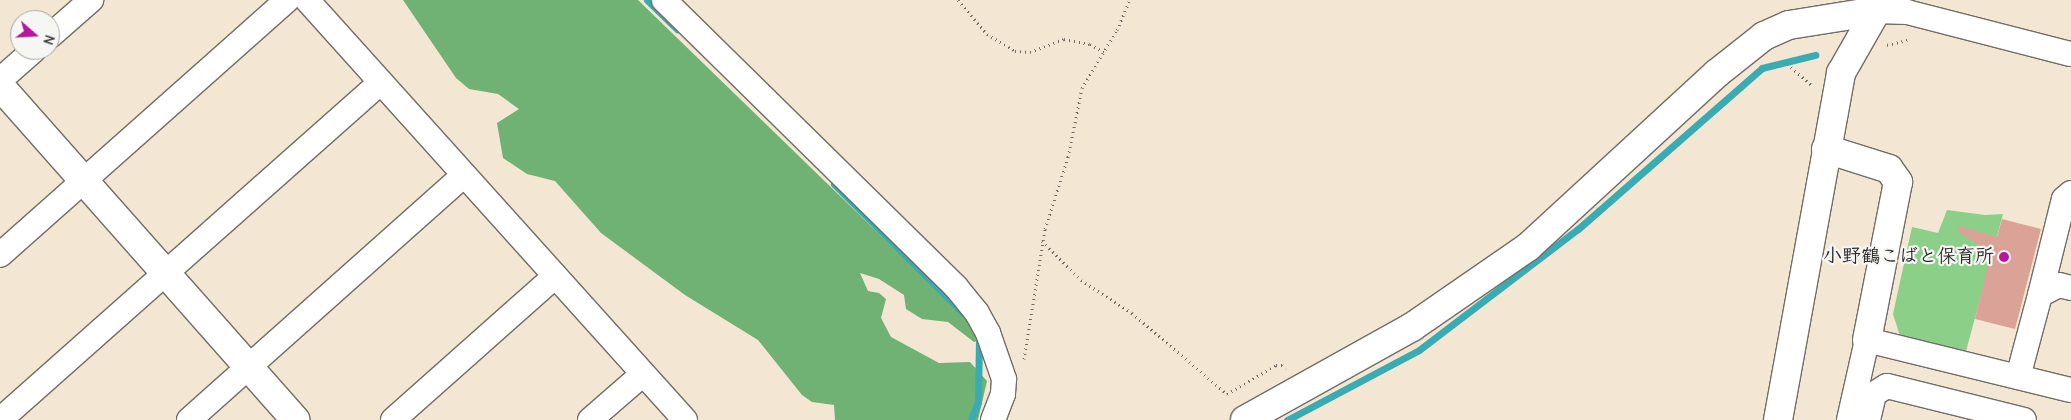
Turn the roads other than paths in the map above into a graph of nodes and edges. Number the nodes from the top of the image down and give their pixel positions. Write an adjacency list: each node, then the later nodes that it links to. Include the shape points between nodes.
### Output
1 (91, 0): 6 (street)
2 (287, 0): 14 (street)
3 (307, 0): 10 (street)
4 (664, 0): 32 (street, via 956,287 985,326 1004,386)
5 (1879, 5): 7 (street); 12 (street, via 1841,73); 33 (street, via 1790,25 1764,36 1716,74 1528,247 1412,327)
6 (60, 27)
7 (2071, 54)
8 (23, 60): 9 (street)
9 (0, 80)
10 (381, 82): 13 (street); 17 (street)
11 (0, 86): 14 (street)
12 (1826, 149): 21 (street, via 1889,169 1898,182); 34 (street)
13 (464, 175): 18 (street); 22 (street)
14 (84, 180): 16 (street); 17 (street)
15 (2071, 193): 20 (street, via 2064,199)
16 (0, 255)
17 (166, 273): 22 (street); 26 (street)
18 (556, 276): 23 (street); 29 (street)
19 (2071, 288): 20 (street, via 2059,285)
20 (2040, 295): 24 (street)
21 (1867, 340): 24 (street); 35 (street)
22 (248, 367): 27 (street); 28 (street)
23 (643, 374): 30 (street); 31 (street)
24 (2018, 377): 25 (street)
25 (2071, 390)
26 (0, 420)
27 (189, 420)
28 (296, 420)
29 (393, 420)
30 (590, 420)
31 (685, 420)
32 (993, 420)
33 (1245, 420)
34 (1778, 420)
35 (1849, 420)
36 (1868, 420): 37 (street, via 1874,394 1887,386)
37 (2024, 420)

